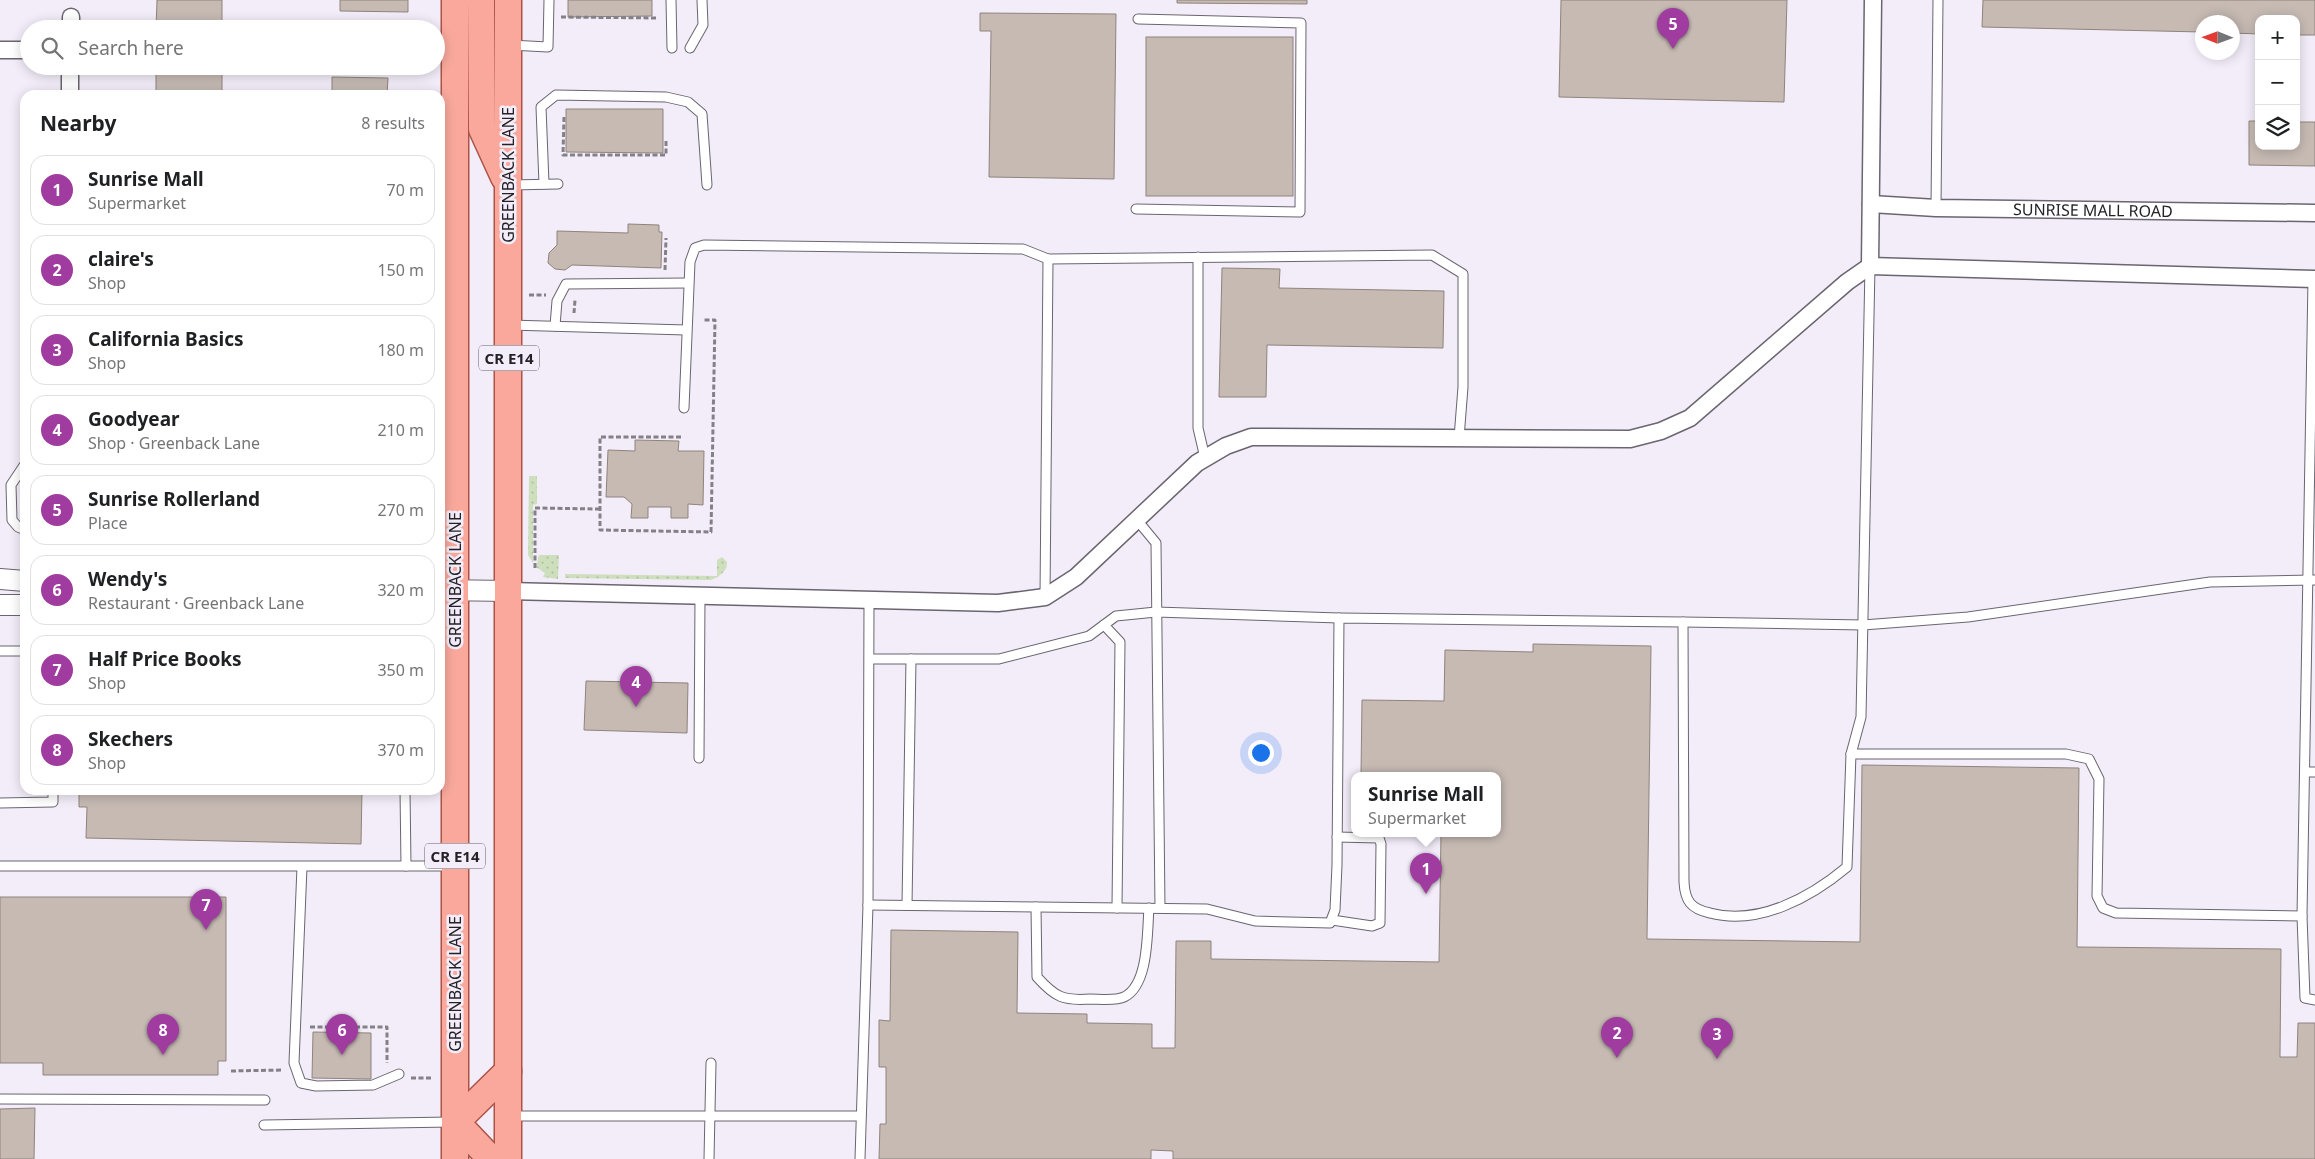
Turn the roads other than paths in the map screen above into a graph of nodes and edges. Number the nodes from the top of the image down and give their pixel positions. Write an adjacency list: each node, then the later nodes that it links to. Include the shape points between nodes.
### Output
1 (454, 0): 10 (main road, GREENBACK LANE / CR E14)
2 (481, 0): 20 (main road, via 482,129)
3 (508, 0): 11 (main road, GREENBACK LANE / CR E14)
4 (549, 0): 11 (lane, via 548,47)
5 (671, 0): 12 (lane)
6 (702, 0): 13 (lane, via 703,25)
7 (1872, 0): 22 (street)
8 (1938, 0): 23 (lane)
9 (1138, 19): 24 (lane, via 1300,23 1300,212)
10 (445, 42): 43 (main road, GREENBACK LANE / CR E14, via 451,338)
11 (508, 44): 20 (main road, GREENBACK LANE / CR E14)
12 (672, 48)
13 (690, 48)
14 (0, 50): 15 (street)
15 (20, 50)
16 (70, 75): 17 (street)
17 (70, 90)
18 (544, 184): 19 (lane); 20 (lane); 21 (lane, via 541,107 556,95 666,97 688,102 702,114)
19 (558, 184)
20 (508, 185): 31 (main road, GREENBACK LANE / CR E14)
21 (707, 185)
22 (1871, 204): 23 (street, SUNRISE MALL ROAD); 28 (street)
23 (1936, 208): 25 (street, SUNRISE MALL ROAD)
24 (1136, 209)
25 (2315, 213)
26 (1198, 257): 27 (lane); 35 (lane, via 1432,255 1463,274); 36 (lane, via 1198,428)
27 (1048, 259): 30 (lane, via 1023,249 704,245 695,248 691,254); 46 (lane)
28 (1870, 266): 29 (street); 35 (street, via 1847,282 1690,418 1661,431 1630,439); 54 (lane)
29 (2314, 279): 41 (lane)
30 (688, 283): 32 (lane, via 566,284 557,302); 33 (lane)
31 (509, 325): 32 (lane); 44 (main road, GREENBACK LANE / CR E14)
32 (555, 326): 33 (lane)
33 (686, 330): 34 (lane)
34 (684, 408)
35 (1459, 438): 36 (street, via 1251,437)
36 (1205, 458): 38 (street)
37 (20, 472): 39 (lane, via 11,485 12,520)
38 (1137, 520): 46 (street, via 1076,578); 50 (lane, via 1156,543)
39 (20, 528)
40 (0, 579): 42 (street)
41 (2312, 579): 54 (lane, via 2210,582 1968,617); 61 (lane)
42 (20, 581)
43 (448, 590): 44 (street); 69 (main road, GREENBACK LANE / CR E14)
44 (508, 591): 45 (street); 81 (main road, GREENBACK LANE / CR E14)
45 (700, 596): 47 (street); 60 (lane)
46 (1045, 597): 47 (street, via 998,603)
47 (868, 601): 57 (lane)
48 (0, 605): 49 (street)
49 (20, 605)
50 (1156, 612): 51 (lane); 53 (lane, via 1116,616); 76 (lane)
51 (1339, 618): 52 (lane); 66 (lane)
52 (1682, 622): 54 (lane); 59 (lane, via 1684,882 1686,900 1692,907 1721,916 1760,914 1810,892 1847,867)
53 (1104, 624): 58 (lane, via 1089,636 999,659); 74 (lane, via 1120,642)
54 (1863, 625): 59 (lane, via 1861,717)
55 (0, 651): 56 (lane)
56 (20, 651)
57 (870, 659): 58 (lane); 71 (lane)
58 (911, 659): 72 (lane)
59 (1851, 754): 77 (lane, via 2066,754 2088,759 2099,779 2097,896 2103,908 2116,913)
60 (699, 758)
61 (2305, 772): 62 (lane); 77 (lane)
62 (2315, 772)
63 (53, 795): 65 (lane, via 53,802)
64 (405, 795): 68 (lane)
65 (0, 803)
66 (1337, 837): 78 (lane); 78 (lane, via 1379,838 1380,923 1372,926)
67 (0, 866): 70 (lane)
68 (406, 866): 69 (lane); 70 (lane)
69 (454, 866): 88 (main road, GREENBACK LANE / CR E14)
70 (302, 867): 82 (lane, via 294,1062 301,1083 316,1086 374,1085)
71 (868, 905): 72 (lane); 87 (lane)
72 (908, 906): 73 (lane)
73 (1036, 907): 74 (lane); 75 (lane, via 1037,977 1050,992 1068,1000 1123,998 1135,990 1142,974)
74 (1117, 908): 75 (lane)
75 (1149, 908): 76 (lane)
76 (1160, 908): 78 (lane, via 1207,909 1256,921 1318,924)
77 (2302, 916): 79 (lane, via 2305,998)
78 (1332, 920)
79 (2315, 1000)
80 (711, 1063): 85 (lane)
81 (508, 1071): 86 (main road, GREENBACK LANE / CR E14); 88 (main road)
82 (399, 1072)
83 (0, 1099): 84 (lane)
84 (264, 1100)
85 (710, 1115): 86 (lane); 87 (lane); 93 (lane)
86 (508, 1116): 92 (main road, GREENBACK LANE / CR E14)
87 (861, 1116): 94 (lane)
88 (456, 1122): 89 (lane); 90 (main road, GREENBACK LANE / CR E14); 91 (main road)
89 (264, 1125)
90 (455, 1159)
91 (491, 1159)
92 (508, 1159)
93 (709, 1159)
94 (860, 1159)

